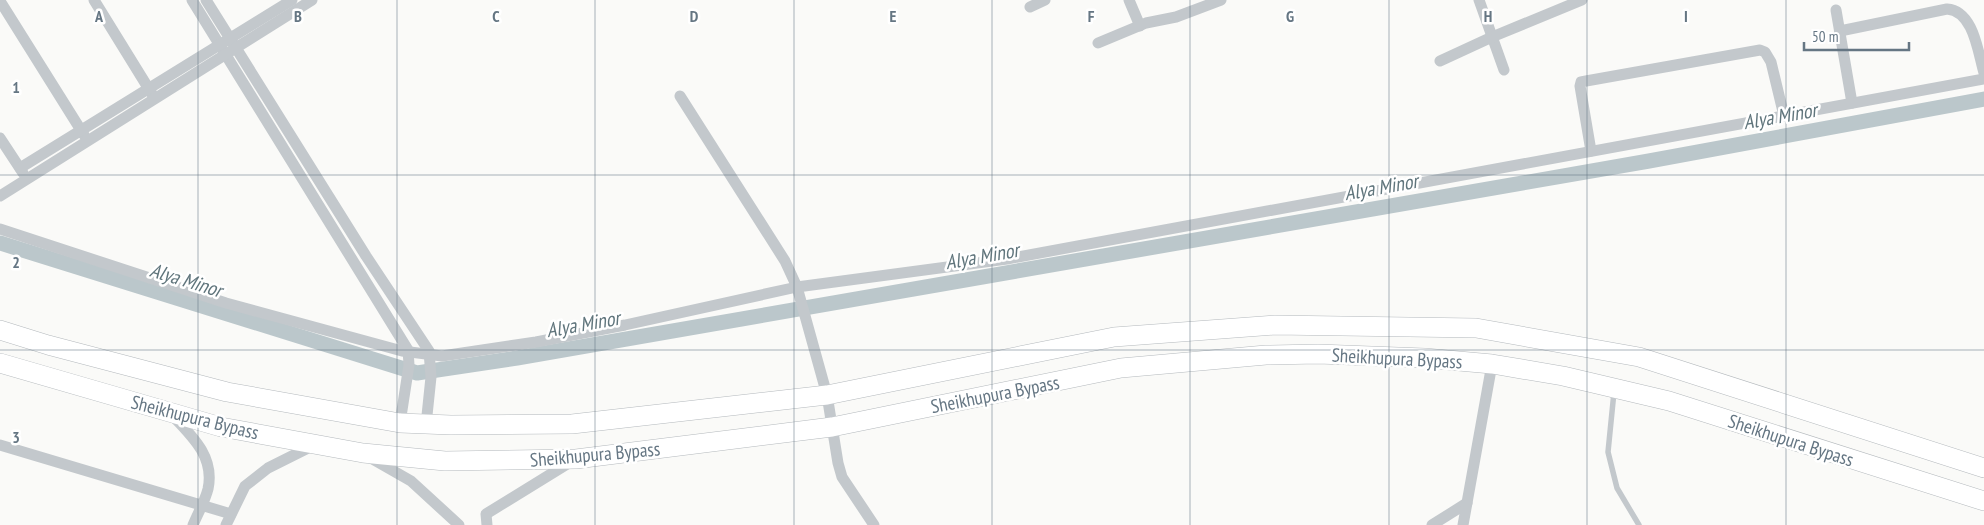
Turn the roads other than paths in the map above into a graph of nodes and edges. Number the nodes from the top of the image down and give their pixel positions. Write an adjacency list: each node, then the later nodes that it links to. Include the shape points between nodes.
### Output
1 (94, 0): 24 (street)
2 (192, 0): 19 (street)
3 (206, 0): 17 (street)
4 (292, 0): 17 (street)
5 (312, 0): 17 (street)
6 (1045, 0): 12 (street)
7 (1129, 0): 14 (street)
8 (1221, 0): 14 (street)
9 (1479, 0): 16 (street)
10 (1582, 0): 16 (street)
11 (0, 1): 28 (street)
12 (1030, 6)
13 (1836, 10): 15 (street)
14 (1140, 26): 18 (street)
15 (1840, 31): 22 (street, via 1952,9 1969,24); 26 (street)
16 (1492, 37): 20 (street); 21 (street)
17 (233, 43): 19 (street); 41 (street, via 427,347)
18 (1098, 44)
19 (222, 49): 24 (street); 38 (street)
20 (1440, 61)
21 (1504, 70)
22 (1984, 73)
23 (1984, 79): 26 (street)
24 (152, 93): 28 (street); 30 (street)
25 (680, 96): 36 (street, via 785,261)
26 (1852, 103): 27 (street)
27 (1784, 116): 31 (street); 31 (street, via 1771,62 1766,52 1760,50 1586,80 1580,86)
28 (81, 130): 30 (street); 32 (street)
29 (0, 138): 32 (street)
30 (88, 140): 33 (street)
31 (1591, 152): 36 (street, via 1007,259)
32 (20, 168): 33 (street)
33 (26, 179): 34 (street)
34 (0, 196)
35 (0, 229): 38 (street, via 226,303)
36 (796, 287): 41 (street, via 625,325 442,356); 43 (street)
37 (0, 330): 45 (highway, Sheikhupura Bypass, via 227,392)
38 (409, 352): 41 (street); 45 (street)
39 (0, 363): 44 (highway, Sheikhupura Bypass)
40 (1492, 364): 42 (highway, Sheikhupura Bypass); 47 (highway, Sheikhupura Bypass, via 1318,354 1266,355 1121,368); 54 (street)
41 (431, 366): 46 (street)
42 (1615, 387): 53 (highway, Sheikhupura Bypass, via 1669,400); 63 (lane, via 1608,452 1617,488)
43 (827, 395): 46 (highway, Sheikhupura Bypass, via 572,424); 47 (street); 52 (highway, Sheikhupura Bypass, via 1114,337 1276,325 1476,328 1639,357)
44 (170, 413): 48 (highway, Sheikhupura Bypass, via 221,427); 55 (street, via 194,438 210,470 208,490)
45 (400, 423): 46 (highway, Sheikhupura Bypass)
46 (426, 425)
47 (832, 427): 51 (highway, Sheikhupura Bypass); 60 (street, via 842,477)
48 (316, 444): 50 (highway, Sheikhupura Bypass); 56 (street, via 268,468 245,486)
49 (0, 445): 55 (street)
50 (362, 453): 51 (highway, Sheikhupura Bypass, via 445,461); 58 (street, via 411,481)
51 (576, 459): 59 (street, via 486,514)
52 (1984, 468)
53 (1984, 501)
54 (1467, 503): 61 (street); 62 (street)
55 (201, 506): 56 (street); 57 (street)
56 (228, 522)
57 (193, 525)
58 (459, 525)
59 (487, 525)
60 (874, 525)
61 (1432, 525)
62 (1463, 525)
63 (1639, 525)

